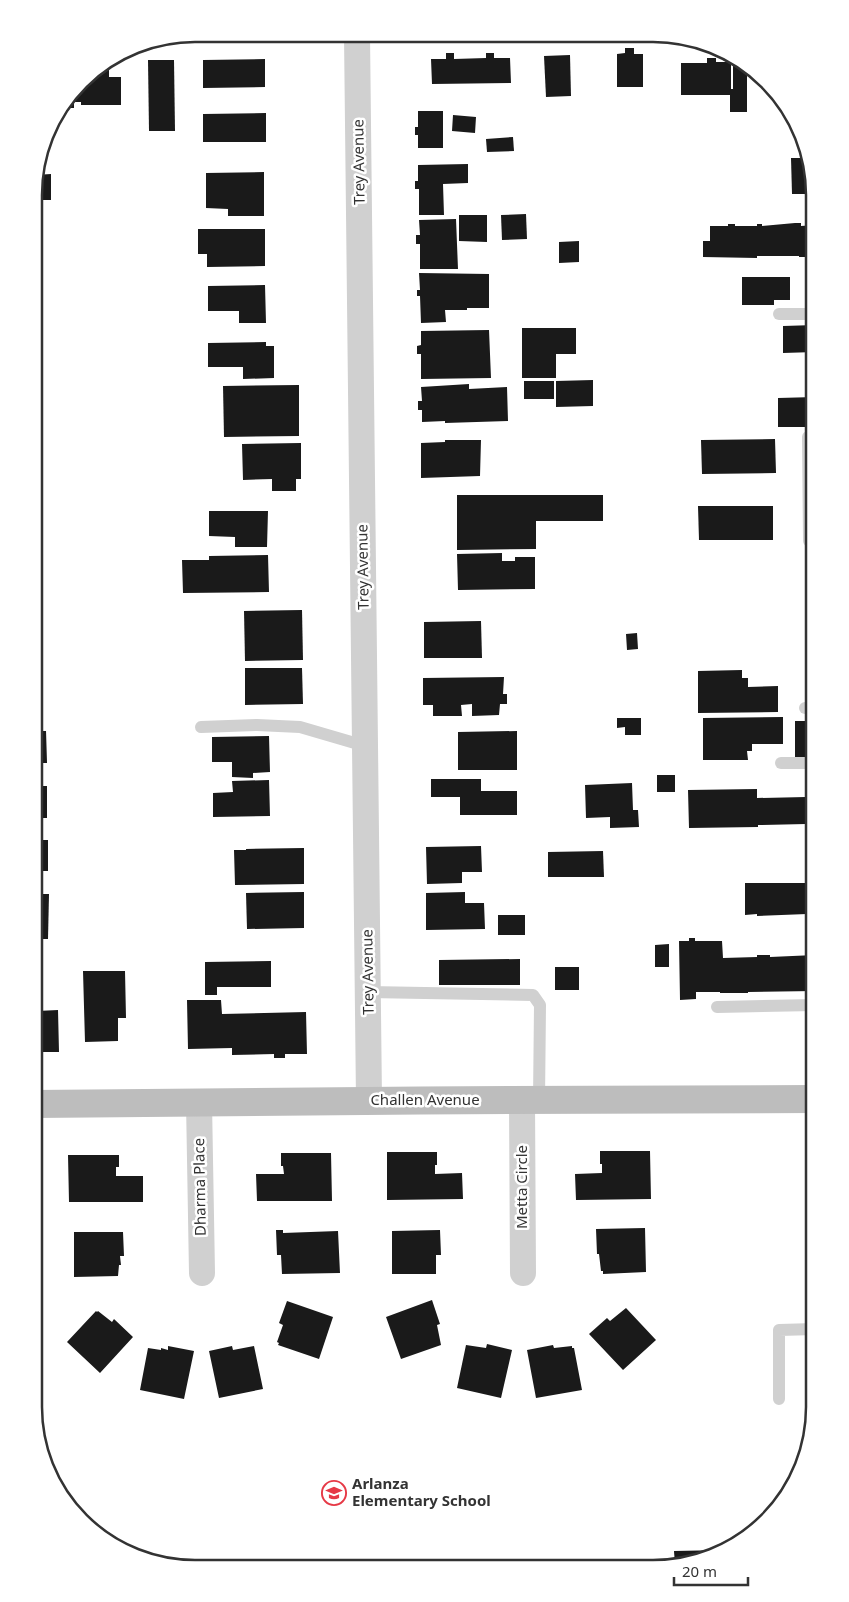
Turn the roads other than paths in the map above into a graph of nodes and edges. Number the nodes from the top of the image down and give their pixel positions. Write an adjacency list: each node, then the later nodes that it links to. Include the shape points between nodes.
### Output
1 (358, 43): 5 (street, Trey Avenue)
2 (779, 314): 3 (lane)
3 (806, 314)
4 (201, 727): 5 (lane, via 300,727)
5 (365, 746): 8 (street, Trey Avenue)
6 (781, 763): 7 (lane)
7 (806, 763)
8 (368, 992): 12 (street, Trey Avenue); 13 (lane, via 533,995 540,1005)
9 (806, 1005): 10 (lane)
10 (717, 1007)
11 (806, 1099): 13 (street, Challen Avenue)
12 (369, 1100): 13 (street, Challen Avenue); 14 (street, Challen Avenue)
13 (530, 1101): 16 (street, Metta Circle)
14 (199, 1102): 15 (street, Challen Avenue); 17 (street, Dharma Place)
15 (42, 1104)
16 (523, 1272)
17 (202, 1273)
18 (806, 1329): 19 (lane, via 778,1330)
19 (779, 1400)

